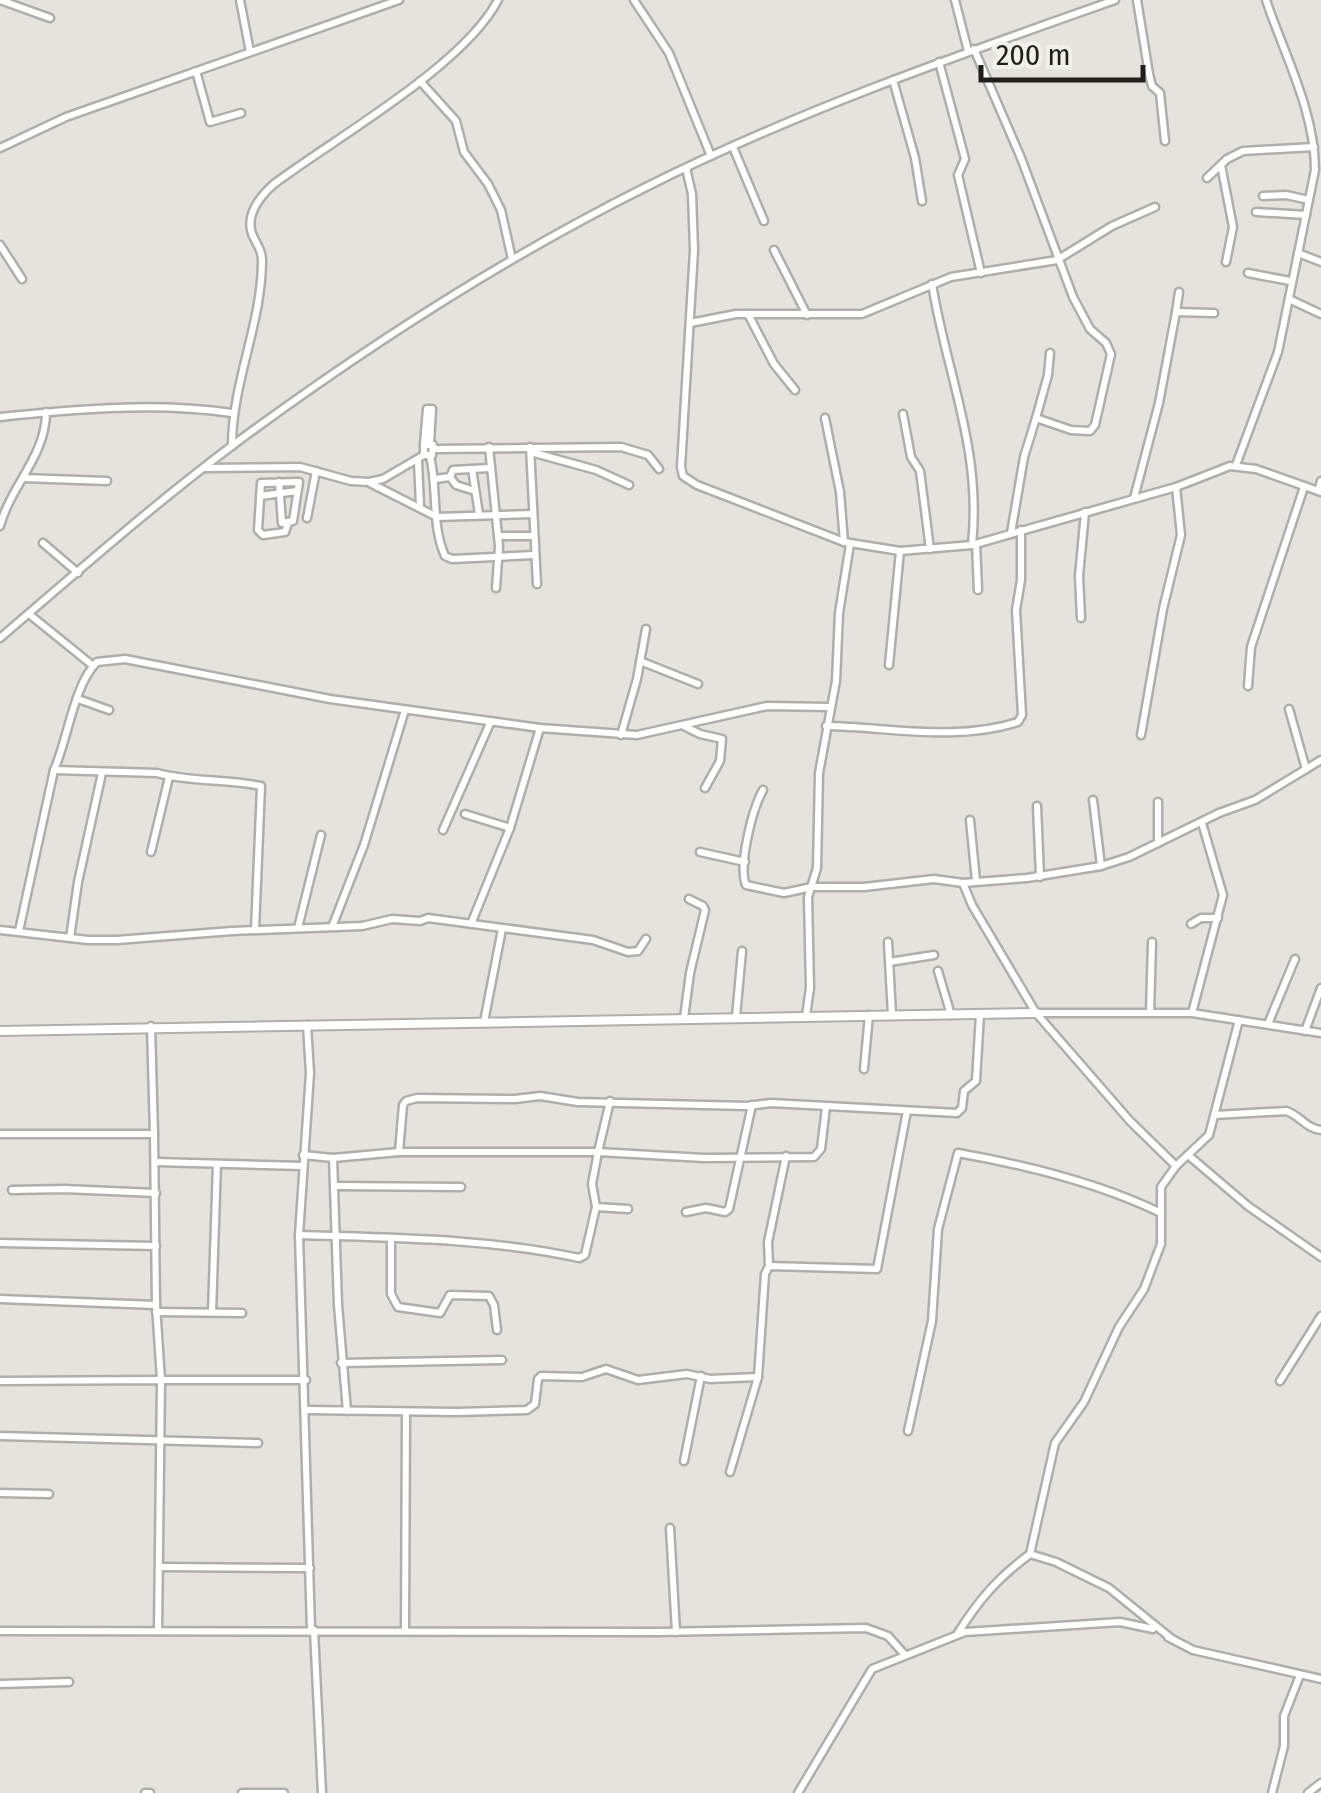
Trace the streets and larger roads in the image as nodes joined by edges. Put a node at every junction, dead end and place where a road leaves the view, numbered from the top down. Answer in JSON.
{"nodes":[{"id":1,"x":0,"y":0,"type":"edge"},
{"id":2,"x":240,"y":0,"type":"edge"},
{"id":3,"x":399,"y":0,"type":"edge"},
{"id":4,"x":498,"y":0,"type":"edge"},
{"id":5,"x":634,"y":0,"type":"edge"},
{"id":6,"x":955,"y":0,"type":"edge"},
{"id":7,"x":1115,"y":0,"type":"edge"},
{"id":8,"x":1137,"y":0,"type":"edge"},
{"id":9,"x":1266,"y":0,"type":"edge"},
{"id":10,"x":50,"y":18,"type":"dead end"},
{"id":11,"x":971,"y":50,"type":"junction"},
{"id":12,"x":250,"y":52,"type":"junction"},
{"id":13,"x":939,"y":62,"type":"junction"},
{"id":14,"x":196,"y":70,"type":"junction"},
{"id":15,"x":893,"y":80,"type":"junction"},
{"id":16,"x":420,"y":81,"type":"junction"},
{"id":17,"x":242,"y":112,"type":"dead end"},
{"id":18,"x":1166,"y":141,"type":"dead end"},
{"id":19,"x":733,"y":147,"type":"junction"},
{"id":20,"x":0,"y":148,"type":"edge"},
{"id":21,"x":1317,"y":151,"type":"edge"},
{"id":22,"x":711,"y":156,"type":"junction"},
{"id":23,"x":1221,"y":165,"type":"junction"},
{"id":24,"x":686,"y":168,"type":"junction"},
{"id":25,"x":1207,"y":178,"type":"dead end"},
{"id":26,"x":1263,"y":196,"type":"dead end"},
{"id":27,"x":1309,"y":200,"type":"junction"},
{"id":28,"x":922,"y":202,"type":"dead end"},
{"id":29,"x":1154,"y":207,"type":"dead end"},
{"id":30,"x":1256,"y":212,"type":"dead end"},
{"id":31,"x":1306,"y":212,"type":"junction"},
{"id":32,"x":1321,"y":212,"type":"edge"},
{"id":33,"x":764,"y":221,"type":"dead end"},
{"id":34,"x":0,"y":245,"type":"edge"},
{"id":35,"x":774,"y":250,"type":"dead end"},
{"id":36,"x":1298,"y":253,"type":"junction"},
{"id":37,"x":512,"y":260,"type":"junction"},
{"id":38,"x":1057,"y":260,"type":"junction"},
{"id":39,"x":1226,"y":262,"type":"dead end"},
{"id":40,"x":1321,"y":262,"type":"edge"},
{"id":41,"x":980,"y":273,"type":"junction"},
{"id":42,"x":1248,"y":273,"type":"dead end"},
{"id":43,"x":22,"y":279,"type":"dead end"},
{"id":44,"x":1290,"y":281,"type":"junction"},
{"id":45,"x":932,"y":284,"type":"junction"},
{"id":46,"x":1179,"y":292,"type":"dead end"},
{"id":47,"x":1289,"y":299,"type":"junction"},
{"id":48,"x":1176,"y":312,"type":"junction"},
{"id":49,"x":690,"y":313,"type":"junction"},
{"id":50,"x":1214,"y":313,"type":"dead end"},
{"id":51,"x":748,"y":314,"type":"junction"},
{"id":52,"x":1321,"y":314,"type":"edge"},
{"id":53,"x":806,"y":315,"type":"junction"},
{"id":54,"x":698,"y":319,"type":"junction"},
{"id":55,"x":689,"y":323,"type":"junction"},
{"id":56,"x":1050,"y":354,"type":"dead end"},
{"id":57,"x":795,"y":390,"type":"dead end"},
{"id":58,"x":430,"y":409,"type":"dead end"},
{"id":59,"x":46,"y":412,"type":"junction"},
{"id":60,"x":232,"y":413,"type":"junction"},
{"id":61,"x":903,"y":414,"type":"dead end"},
{"id":62,"x":0,"y":417,"type":"edge"},
{"id":63,"x":825,"y":418,"type":"dead end"},
{"id":64,"x":1036,"y":418,"type":"junction"},
{"id":65,"x":232,"y":446,"type":"junction"},
{"id":66,"x":489,"y":447,"type":"junction"},
{"id":67,"x":429,"y":449,"type":"junction"},
{"id":68,"x":530,"y":450,"type":"junction"},
{"id":69,"x":418,"y":461,"type":"junction"},
{"id":70,"x":1236,"y":465,"type":"junction"},
{"id":71,"x":206,"y":468,"type":"junction"},
{"id":72,"x":490,"y":468,"type":"junction"},
{"id":73,"x":472,"y":469,"type":"junction"},
{"id":74,"x":659,"y":469,"type":"dead end"},
{"id":75,"x":316,"y":471,"type":"junction"},
{"id":76,"x":450,"y":477,"type":"junction"},
{"id":77,"x":23,"y":478,"type":"junction"},
{"id":78,"x":434,"y":479,"type":"junction"},
{"id":79,"x":1321,"y":480,"type":"edge"},
{"id":80,"x":107,"y":481,"type":"dead end"},
{"id":81,"x":279,"y":482,"type":"junction"},
{"id":82,"x":369,"y":482,"type":"junction"},
{"id":83,"x":629,"y":484,"type":"dead end"},
{"id":84,"x":311,"y":487,"type":"junction"},
{"id":85,"x":1176,"y":487,"type":"junction"},
{"id":86,"x":1304,"y":487,"type":"junction"},
{"id":87,"x":297,"y":489,"type":"junction"},
{"id":88,"x":475,"y":491,"type":"junction"},
{"id":89,"x":1319,"y":492,"type":"edge"},
{"id":90,"x":278,"y":494,"type":"junction"},
{"id":91,"x":260,"y":496,"type":"junction"},
{"id":92,"x":1134,"y":499,"type":"junction"},
{"id":93,"x":420,"y":507,"type":"junction"},
{"id":94,"x":1086,"y":512,"type":"junction"},
{"id":95,"x":479,"y":514,"type":"junction"},
{"id":96,"x":533,"y":514,"type":"junction"},
{"id":97,"x":494,"y":515,"type":"junction"},
{"id":98,"x":1,"y":516,"type":"edge"},
{"id":99,"x":437,"y":516,"type":"junction"},
{"id":100,"x":307,"y":518,"type":"dead end"},
{"id":101,"x":288,"y":523,"type":"junction"},
{"id":102,"x":0,"y":526,"type":"edge"},
{"id":103,"x":1021,"y":530,"type":"junction"},
{"id":104,"x":1011,"y":533,"type":"junction"},
{"id":105,"x":498,"y":536,"type":"junction"},
{"id":106,"x":534,"y":536,"type":"junction"},
{"id":107,"x":43,"y":543,"type":"dead end"},
{"id":108,"x":847,"y":543,"type":"junction"},
{"id":109,"x":974,"y":544,"type":"junction"},
{"id":110,"x":930,"y":549,"type":"junction"},
{"id":111,"x":900,"y":551,"type":"junction"},
{"id":112,"x":499,"y":555,"type":"junction"},
{"id":113,"x":534,"y":555,"type":"junction"},
{"id":114,"x":78,"y":572,"type":"junction"},
{"id":115,"x":537,"y":584,"type":"dead end"},
{"id":116,"x":496,"y":588,"type":"dead end"},
{"id":117,"x":978,"y":590,"type":"dead end"},
{"id":118,"x":29,"y":614,"type":"junction"},
{"id":119,"x":1081,"y":618,"type":"dead end"},
{"id":120,"x":646,"y":629,"type":"dead end"},
{"id":121,"x":0,"y":638,"type":"edge"},
{"id":122,"x":640,"y":661,"type":"junction"},
{"id":123,"x":92,"y":666,"type":"junction"},
{"id":124,"x":889,"y":666,"type":"dead end"},
{"id":125,"x":698,"y":684,"type":"dead end"},
{"id":126,"x":1248,"y":686,"type":"dead end"},
{"id":127,"x":78,"y":699,"type":"junction"},
{"id":128,"x":830,"y":706,"type":"junction"},
{"id":129,"x":1289,"y":709,"type":"dead end"},
{"id":130,"x":109,"y":710,"type":"dead end"},
{"id":131,"x":405,"y":710,"type":"junction"},
{"id":132,"x":491,"y":721,"type":"junction"},
{"id":133,"x":683,"y":725,"type":"junction"},
{"id":134,"x":826,"y":726,"type":"junction"},
{"id":135,"x":540,"y":728,"type":"junction"},
{"id":136,"x":621,"y":735,"type":"junction"},
{"id":137,"x":1140,"y":735,"type":"dead end"},
{"id":138,"x":1321,"y":760,"type":"edge"},
{"id":139,"x":1306,"y":769,"type":"junction"},
{"id":140,"x":54,"y":770,"type":"junction"},
{"id":141,"x":102,"y":772,"type":"junction"},
{"id":142,"x":169,"y":777,"type":"junction"},
{"id":143,"x":706,"y":788,"type":"dead end"},
{"id":144,"x":762,"y":790,"type":"dead end"},
{"id":145,"x":1093,"y":800,"type":"dead end"},
{"id":146,"x":1158,"y":802,"type":"dead end"},
{"id":147,"x":1036,"y":806,"type":"dead end"},
{"id":148,"x":465,"y":814,"type":"dead end"},
{"id":149,"x":970,"y":820,"type":"dead end"},
{"id":150,"x":1202,"y":823,"type":"junction"},
{"id":151,"x":510,"y":828,"type":"junction"},
{"id":152,"x":443,"y":830,"type":"dead end"},
{"id":153,"x":321,"y":835,"type":"dead end"},
{"id":154,"x":1158,"y":843,"type":"junction"},
{"id":155,"x":151,"y":852,"type":"dead end"},
{"id":156,"x":700,"y":852,"type":"dead end"},
{"id":157,"x":745,"y":862,"type":"junction"},
{"id":158,"x":1101,"y":866,"type":"junction"},
{"id":159,"x":1040,"y":877,"type":"junction"},
{"id":160,"x":976,"y":881,"type":"junction"},
{"id":161,"x":963,"y":883,"type":"junction"},
{"id":162,"x":812,"y":888,"type":"junction"},
{"id":163,"x":689,"y":900,"type":"dead end"},
{"id":164,"x":1218,"y":918,"type":"junction"},
{"id":165,"x":471,"y":924,"type":"junction"},
{"id":166,"x":1191,"y":924,"type":"dead end"},
{"id":167,"x":332,"y":926,"type":"junction"},
{"id":168,"x":298,"y":928,"type":"junction"},
{"id":169,"x":502,"y":929,"type":"junction"},
{"id":170,"x":0,"y":930,"type":"edge"},
{"id":171,"x":254,"y":930,"type":"junction"},
{"id":172,"x":19,"y":931,"type":"junction"},
{"id":173,"x":70,"y":938,"type":"junction"},
{"id":174,"x":646,"y":938,"type":"dead end"},
{"id":175,"x":888,"y":942,"type":"dead end"},
{"id":176,"x":1152,"y":942,"type":"dead end"},
{"id":177,"x":742,"y":951,"type":"dead end"},
{"id":178,"x":934,"y":955,"type":"dead end"},
{"id":179,"x":1295,"y":959,"type":"dead end"},
{"id":180,"x":889,"y":962,"type":"junction"},
{"id":181,"x":938,"y":971,"type":"dead end"},
{"id":182,"x":1321,"y":988,"type":"edge"},
{"id":183,"x":1150,"y":1012,"type":"junction"},
{"id":184,"x":1036,"y":1013,"type":"junction"},
{"id":185,"x":1192,"y":1013,"type":"junction"},
{"id":186,"x":980,"y":1014,"type":"junction"},
{"id":187,"x":892,"y":1015,"type":"junction"},
{"id":188,"x":952,"y":1015,"type":"junction"},
{"id":189,"x":806,"y":1016,"type":"junction"},
{"id":190,"x":869,"y":1016,"type":"junction"},
{"id":191,"x":736,"y":1017,"type":"junction"},
{"id":192,"x":684,"y":1018,"type":"junction"},
{"id":193,"x":1239,"y":1020,"type":"junction"},
{"id":194,"x":484,"y":1022,"type":"junction"},
{"id":195,"x":307,"y":1024,"type":"junction"},
{"id":196,"x":1268,"y":1024,"type":"junction"},
{"id":197,"x":151,"y":1026,"type":"junction"},
{"id":198,"x":0,"y":1031,"type":"edge"},
{"id":199,"x":1305,"y":1031,"type":"junction"},
{"id":200,"x":1321,"y":1033,"type":"edge"},
{"id":201,"x":864,"y":1069,"type":"dead end"},
{"id":202,"x":610,"y":1101,"type":"junction"},
{"id":203,"x":752,"y":1106,"type":"junction"},
{"id":204,"x":826,"y":1107,"type":"junction"},
{"id":205,"x":907,"y":1112,"type":"junction"},
{"id":206,"x":1216,"y":1115,"type":"junction"},
{"id":207,"x":1321,"y":1130,"type":"edge"},
{"id":208,"x":0,"y":1134,"type":"edge"},
{"id":209,"x":154,"y":1134,"type":"junction"},
{"id":210,"x":399,"y":1152,"type":"junction"},
{"id":211,"x":598,"y":1152,"type":"junction"},
{"id":212,"x":1188,"y":1154,"type":"junction"},
{"id":213,"x":304,"y":1155,"type":"junction"},
{"id":214,"x":786,"y":1156,"type":"junction"},
{"id":215,"x":742,"y":1157,"type":"junction"},
{"id":216,"x":333,"y":1158,"type":"junction"},
{"id":217,"x":156,"y":1162,"type":"junction"},
{"id":218,"x":217,"y":1164,"type":"junction"},
{"id":219,"x":303,"y":1166,"type":"junction"},
{"id":220,"x":1176,"y":1166,"type":"junction"},
{"id":221,"x":334,"y":1186,"type":"junction"},
{"id":222,"x":461,"y":1188,"type":"dead end"},
{"id":223,"x":12,"y":1190,"type":"dead end"},
{"id":224,"x":156,"y":1193,"type":"junction"},
{"id":225,"x":596,"y":1206,"type":"junction"},
{"id":226,"x":628,"y":1208,"type":"dead end"},
{"id":227,"x":686,"y":1212,"type":"dead end"},
{"id":228,"x":1161,"y":1214,"type":"junction"},
{"id":229,"x":299,"y":1235,"type":"junction"},
{"id":230,"x":336,"y":1236,"type":"junction"},
{"id":231,"x":390,"y":1238,"type":"junction"},
{"id":232,"x":0,"y":1243,"type":"edge"},
{"id":233,"x":156,"y":1246,"type":"junction"},
{"id":234,"x":1321,"y":1258,"type":"edge"},
{"id":235,"x":769,"y":1266,"type":"junction"},
{"id":236,"x":0,"y":1299,"type":"edge"},
{"id":237,"x":156,"y":1309,"type":"junction"},
{"id":238,"x":212,"y":1312,"type":"junction"},
{"id":239,"x":242,"y":1313,"type":"dead end"},
{"id":240,"x":1321,"y":1316,"type":"edge"},
{"id":241,"x":497,"y":1330,"type":"dead end"},
{"id":242,"x":502,"y":1360,"type":"dead end"},
{"id":243,"x":341,"y":1362,"type":"junction"},
{"id":244,"x":702,"y":1376,"type":"junction"},
{"id":245,"x":758,"y":1377,"type":"junction"},
{"id":246,"x":160,"y":1380,"type":"junction"},
{"id":247,"x":306,"y":1380,"type":"junction"},
{"id":248,"x":0,"y":1381,"type":"edge"},
{"id":249,"x":1280,"y":1381,"type":"dead end"},
{"id":250,"x":307,"y":1410,"type":"junction"},
{"id":251,"x":347,"y":1411,"type":"junction"},
{"id":252,"x":406,"y":1412,"type":"junction"},
{"id":253,"x":908,"y":1431,"type":"dead end"},
{"id":254,"x":0,"y":1436,"type":"edge"},
{"id":255,"x":158,"y":1441,"type":"junction"},
{"id":256,"x":258,"y":1442,"type":"dead end"},
{"id":257,"x":684,"y":1461,"type":"dead end"},
{"id":258,"x":730,"y":1472,"type":"dead end"},
{"id":259,"x":0,"y":1493,"type":"edge"},
{"id":260,"x":49,"y":1494,"type":"dead end"},
{"id":261,"x":670,"y":1528,"type":"dead end"},
{"id":262,"x":1030,"y":1554,"type":"junction"},
{"id":263,"x":160,"y":1567,"type":"junction"},
{"id":264,"x":310,"y":1568,"type":"junction"},
{"id":265,"x":313,"y":1630,"type":"junction"},
{"id":266,"x":405,"y":1630,"type":"junction"},
{"id":267,"x":158,"y":1631,"type":"junction"},
{"id":268,"x":0,"y":1632,"type":"edge"},
{"id":269,"x":676,"y":1632,"type":"junction"},
{"id":270,"x":957,"y":1635,"type":"junction"},
{"id":271,"x":1172,"y":1639,"type":"junction"},
{"id":272,"x":905,"y":1655,"type":"junction"},
{"id":273,"x":1300,"y":1675,"type":"junction"},
{"id":274,"x":1321,"y":1679,"type":"edge"},
{"id":275,"x":69,"y":1682,"type":"dead end"},
{"id":276,"x":0,"y":1684,"type":"edge"},
{"id":277,"x":1321,"y":1783,"type":"edge"},
{"id":278,"x":242,"y":1793,"type":"edge"},
{"id":279,"x":284,"y":1793,"type":"edge"},
{"id":280,"x":322,"y":1793,"type":"edge"},
{"id":281,"x":798,"y":1793,"type":"edge"},
{"id":282,"x":1272,"y":1793,"type":"edge"},
{"id":283,"x":1308,"y":1793,"type":"edge"}],
"edges":[{"from":1,"to":10,"type":"street"},
{"from":2,"to":12,"type":"street"},
{"from":3,"to":12,"type":"street"},
{"from":4,"to":16,"type":"street"},
{"from":5,"to":22,"type":"street"},
{"from":6,"to":11,"type":"street"},
{"from":7,"to":11,"type":"street"},
{"from":8,"to":18,"type":"street"},
{"from":9,"to":21,"type":"street"},
{"from":11,"to":13,"type":"street"},
{"from":11,"to":38,"type":"street"},
{"from":12,"to":14,"type":"street"},
{"from":13,"to":15,"type":"street"},
{"from":13,"to":41,"type":"street"},
{"from":14,"to":17,"type":"street"},
{"from":14,"to":20,"type":"street"},
{"from":15,"to":19,"type":"street"},
{"from":15,"to":28,"type":"street"},
{"from":16,"to":37,"type":"street"},
{"from":16,"to":60,"type":"street"},
{"from":19,"to":22,"type":"street"},
{"from":19,"to":33,"type":"street"},
{"from":21,"to":23,"type":"street"},
{"from":21,"to":27,"type":"street"},
{"from":22,"to":24,"type":"street"},
{"from":23,"to":25,"type":"street"},
{"from":23,"to":39,"type":"street"},
{"from":24,"to":37,"type":"street"},
{"from":24,"to":49,"type":"street"},
{"from":26,"to":27,"type":"street"},
{"from":27,"to":31,"type":"street"},
{"from":29,"to":38,"type":"street"},
{"from":30,"to":31,"type":"street"},
{"from":31,"to":32,"type":"street"},
{"from":31,"to":36,"type":"street"},
{"from":34,"to":43,"type":"street"},
{"from":35,"to":53,"type":"street"},
{"from":36,"to":40,"type":"street"},
{"from":36,"to":44,"type":"street"},
{"from":37,"to":65,"type":"street"},
{"from":38,"to":41,"type":"street"},
{"from":38,"to":64,"type":"street"},
{"from":41,"to":45,"type":"street"},
{"from":42,"to":44,"type":"street"},
{"from":44,"to":47,"type":"street"},
{"from":45,"to":53,"type":"street"},
{"from":45,"to":109,"type":"street"},
{"from":46,"to":48,"type":"street"},
{"from":47,"to":52,"type":"street"},
{"from":47,"to":70,"type":"street"},
{"from":48,"to":50,"type":"street"},
{"from":48,"to":92,"type":"street"},
{"from":49,"to":54,"type":"street"},
{"from":49,"to":55,"type":"street"},
{"from":51,"to":53,"type":"street"},
{"from":51,"to":54,"type":"street"},
{"from":51,"to":57,"type":"street"},
{"from":54,"to":55,"type":"street"},
{"from":55,"to":108,"type":"street"},
{"from":56,"to":64,"type":"street"},
{"from":58,"to":67,"type":"street"},
{"from":59,"to":60,"type":"street"},
{"from":59,"to":62,"type":"street"},
{"from":59,"to":77,"type":"street"},
{"from":60,"to":65,"type":"street"},
{"from":61,"to":110,"type":"street"},
{"from":63,"to":108,"type":"street"},
{"from":64,"to":104,"type":"street"},
{"from":65,"to":71,"type":"street"},
{"from":66,"to":67,"type":"street"},
{"from":66,"to":68,"type":"street"},
{"from":66,"to":72,"type":"street"},
{"from":67,"to":69,"type":"street"},
{"from":67,"to":78,"type":"street"},
{"from":68,"to":74,"type":"street"},
{"from":68,"to":83,"type":"street"},
{"from":68,"to":96,"type":"street"},
{"from":69,"to":82,"type":"street"},
{"from":69,"to":93,"type":"street"},
{"from":70,"to":85,"type":"street"},
{"from":70,"to":86,"type":"street"},
{"from":71,"to":75,"type":"street"},
{"from":71,"to":114,"type":"street"},
{"from":72,"to":73,"type":"street"},
{"from":72,"to":97,"type":"street"},
{"from":73,"to":76,"type":"street"},
{"from":73,"to":88,"type":"street"},
{"from":75,"to":82,"type":"street"},
{"from":75,"to":84,"type":"street"},
{"from":76,"to":78,"type":"street"},
{"from":76,"to":88,"type":"street"},
{"from":77,"to":80,"type":"street"},
{"from":77,"to":98,"type":"street"},
{"from":78,"to":99,"type":"street"},
{"from":79,"to":89,"type":"street"},
{"from":81,"to":87,"type":"street"},
{"from":81,"to":90,"type":"street"},
{"from":81,"to":91,"type":"street"},
{"from":82,"to":93,"type":"street"},
{"from":84,"to":87,"type":"street"},
{"from":84,"to":100,"type":"street"},
{"from":85,"to":92,"type":"street"},
{"from":85,"to":137,"type":"street"},
{"from":86,"to":89,"type":"street"},
{"from":86,"to":126,"type":"street"},
{"from":87,"to":90,"type":"street"},
{"from":87,"to":101,"type":"street"},
{"from":88,"to":95,"type":"street"},
{"from":90,"to":91,"type":"street"},
{"from":90,"to":101,"type":"street"},
{"from":91,"to":101,"type":"street"},
{"from":92,"to":94,"type":"street"},
{"from":93,"to":99,"type":"street"},
{"from":94,"to":103,"type":"street"},
{"from":94,"to":119,"type":"street"},
{"from":95,"to":97,"type":"street"},
{"from":95,"to":99,"type":"street"},
{"from":96,"to":97,"type":"street"},
{"from":96,"to":106,"type":"street"},
{"from":97,"to":105,"type":"street"},
{"from":98,"to":102,"type":"street"},
{"from":99,"to":112,"type":"street"},
{"from":103,"to":104,"type":"street"},
{"from":103,"to":134,"type":"street"},
{"from":104,"to":109,"type":"street"},
{"from":105,"to":106,"type":"street"},
{"from":105,"to":112,"type":"street"},
{"from":106,"to":113,"type":"street"},
{"from":107,"to":114,"type":"street"},
{"from":108,"to":111,"type":"street"},
{"from":108,"to":128,"type":"street"},
{"from":109,"to":110,"type":"street"},
{"from":109,"to":117,"type":"street"},
{"from":110,"to":111,"type":"street"},
{"from":111,"to":124,"type":"street"},
{"from":112,"to":113,"type":"street"},
{"from":112,"to":116,"type":"street"},
{"from":113,"to":115,"type":"street"},
{"from":114,"to":118,"type":"street"},
{"from":118,"to":121,"type":"street"},
{"from":118,"to":123,"type":"street"},
{"from":120,"to":122,"type":"street"},
{"from":122,"to":125,"type":"street"},
{"from":122,"to":136,"type":"street"},
{"from":123,"to":127,"type":"street"},
{"from":123,"to":131,"type":"street"},
{"from":127,"to":130,"type":"street"},
{"from":127,"to":140,"type":"street"},
{"from":128,"to":133,"type":"street"},
{"from":128,"to":134,"type":"street"},
{"from":129,"to":139,"type":"street"},
{"from":131,"to":132,"type":"street"},
{"from":131,"to":167,"type":"street"},
{"from":132,"to":135,"type":"street"},
{"from":132,"to":152,"type":"street"},
{"from":133,"to":136,"type":"street"},
{"from":133,"to":143,"type":"street"},
{"from":134,"to":162,"type":"street"},
{"from":135,"to":136,"type":"street"},
{"from":135,"to":151,"type":"street"},
{"from":138,"to":139,"type":"street"},
{"from":139,"to":150,"type":"street"},
{"from":140,"to":141,"type":"street"},
{"from":140,"to":172,"type":"street"},
{"from":141,"to":142,"type":"street"},
{"from":141,"to":173,"type":"street"},
{"from":142,"to":155,"type":"street"},
{"from":142,"to":171,"type":"street"},
{"from":144,"to":157,"type":"street"},
{"from":145,"to":158,"type":"street"},
{"from":146,"to":154,"type":"street"},
{"from":147,"to":159,"type":"street"},
{"from":148,"to":151,"type":"street"},
{"from":149,"to":160,"type":"street"},
{"from":150,"to":154,"type":"street"},
{"from":150,"to":164,"type":"street"},
{"from":151,"to":165,"type":"street"},
{"from":153,"to":168,"type":"street"},
{"from":154,"to":158,"type":"street"},
{"from":156,"to":157,"type":"street"},
{"from":157,"to":162,"type":"street"},
{"from":158,"to":159,"type":"street"},
{"from":159,"to":160,"type":"street"},
{"from":160,"to":161,"type":"street"},
{"from":161,"to":162,"type":"street"},
{"from":161,"to":184,"type":"street"},
{"from":162,"to":189,"type":"street"},
{"from":163,"to":192,"type":"street"},
{"from":164,"to":166,"type":"street"},
{"from":164,"to":185,"type":"street"},
{"from":165,"to":167,"type":"street"},
{"from":165,"to":169,"type":"street"},
{"from":167,"to":168,"type":"street"},
{"from":168,"to":171,"type":"street"},
{"from":169,"to":174,"type":"street"},
{"from":169,"to":194,"type":"street"},
{"from":170,"to":172,"type":"street"},
{"from":171,"to":173,"type":"street"},
{"from":172,"to":173,"type":"street"},
{"from":175,"to":180,"type":"street"},
{"from":176,"to":183,"type":"street"},
{"from":177,"to":191,"type":"street"},
{"from":178,"to":180,"type":"street"},
{"from":179,"to":196,"type":"street"},
{"from":180,"to":187,"type":"street"},
{"from":181,"to":188,"type":"street"},
{"from":182,"to":199,"type":"street"},
{"from":183,"to":184,"type":"street"},
{"from":183,"to":185,"type":"street"},
{"from":184,"to":186,"type":"street"},
{"from":184,"to":220,"type":"street"},
{"from":185,"to":193,"type":"street"},
{"from":186,"to":188,"type":"street"},
{"from":186,"to":205,"type":"street"},
{"from":187,"to":188,"type":"street"},
{"from":187,"to":190,"type":"street"},
{"from":189,"to":190,"type":"street"},
{"from":189,"to":191,"type":"street"},
{"from":190,"to":201,"type":"street"},
{"from":191,"to":192,"type":"street"},
{"from":192,"to":194,"type":"street"},
{"from":193,"to":196,"type":"street"},
{"from":193,"to":206,"type":"street"},
{"from":194,"to":195,"type":"street"},
{"from":195,"to":197,"type":"street"},
{"from":195,"to":213,"type":"street"},
{"from":196,"to":199,"type":"street"},
{"from":197,"to":198,"type":"street"},
{"from":197,"to":209,"type":"street"},
{"from":199,"to":200,"type":"street"},
{"from":202,"to":203,"type":"street"},
{"from":202,"to":210,"type":"street"},
{"from":202,"to":211,"type":"street"},
{"from":203,"to":204,"type":"street"},
{"from":203,"to":215,"type":"street"},
{"from":204,"to":205,"type":"street"},
{"from":204,"to":214,"type":"street"},
{"from":205,"to":235,"type":"street"},
{"from":206,"to":207,"type":"street"},
{"from":206,"to":212,"type":"street"},
{"from":208,"to":209,"type":"street"},
{"from":209,"to":217,"type":"street"},
{"from":210,"to":211,"type":"street"},
{"from":210,"to":216,"type":"street"},
{"from":211,"to":215,"type":"street"},
{"from":211,"to":225,"type":"street"},
{"from":212,"to":220,"type":"street"},
{"from":212,"to":234,"type":"street"},
{"from":213,"to":216,"type":"street"},
{"from":213,"to":219,"type":"street"},
{"from":214,"to":215,"type":"street"},
{"from":214,"to":235,"type":"street"},
{"from":215,"to":227,"type":"street"},
{"from":216,"to":221,"type":"street"},
{"from":217,"to":218,"type":"street"},
{"from":217,"to":224,"type":"street"},
{"from":218,"to":219,"type":"street"},
{"from":218,"to":238,"type":"street"},
{"from":219,"to":229,"type":"street"},
{"from":220,"to":228,"type":"street"},
{"from":221,"to":222,"type":"street"},
{"from":221,"to":230,"type":"street"},
{"from":223,"to":224,"type":"street"},
{"from":224,"to":233,"type":"street"},
{"from":225,"to":226,"type":"street"},
{"from":225,"to":231,"type":"street"},
{"from":228,"to":253,"type":"street"},
{"from":228,"to":262,"type":"street"},
{"from":229,"to":230,"type":"street"},
{"from":229,"to":247,"type":"street"},
{"from":230,"to":231,"type":"street"},
{"from":230,"to":243,"type":"street"},
{"from":231,"to":241,"type":"street"},
{"from":232,"to":233,"type":"street"},
{"from":233,"to":237,"type":"street"},
{"from":235,"to":245,"type":"street"},
{"from":236,"to":237,"type":"street"},
{"from":237,"to":238,"type":"street"},
{"from":237,"to":246,"type":"street"},
{"from":238,"to":239,"type":"street"},
{"from":240,"to":249,"type":"street"},
{"from":242,"to":243,"type":"street"},
{"from":243,"to":251,"type":"street"},
{"from":244,"to":245,"type":"street"},
{"from":244,"to":252,"type":"street"},
{"from":244,"to":257,"type":"street"},
{"from":245,"to":258,"type":"street"},
{"from":246,"to":247,"type":"street"},
{"from":246,"to":248,"type":"street"},
{"from":246,"to":255,"type":"street"},
{"from":247,"to":250,"type":"street"},
{"from":250,"to":251,"type":"street"},
{"from":250,"to":264,"type":"street"},
{"from":251,"to":252,"type":"street"},
{"from":252,"to":266,"type":"street"},
{"from":254,"to":255,"type":"street"},
{"from":255,"to":256,"type":"street"},
{"from":255,"to":263,"type":"street"},
{"from":259,"to":260,"type":"street"},
{"from":261,"to":269,"type":"street"},
{"from":262,"to":270,"type":"street"},
{"from":262,"to":271,"type":"street"},
{"from":263,"to":264,"type":"street"},
{"from":263,"to":267,"type":"street"},
{"from":264,"to":265,"type":"street"},
{"from":265,"to":266,"type":"street"},
{"from":265,"to":267,"type":"street"},
{"from":265,"to":280,"type":"street"},
{"from":266,"to":269,"type":"street"},
{"from":267,"to":268,"type":"street"},
{"from":269,"to":272,"type":"street"},
{"from":270,"to":271,"type":"street"},
{"from":270,"to":272,"type":"street"},
{"from":271,"to":273,"type":"street"},
{"from":272,"to":281,"type":"street"},
{"from":273,"to":274,"type":"street"},
{"from":273,"to":282,"type":"street"},
{"from":275,"to":276,"type":"street"},
{"from":277,"to":283,"type":"street"},
{"from":278,"to":279,"type":"street"}]}
